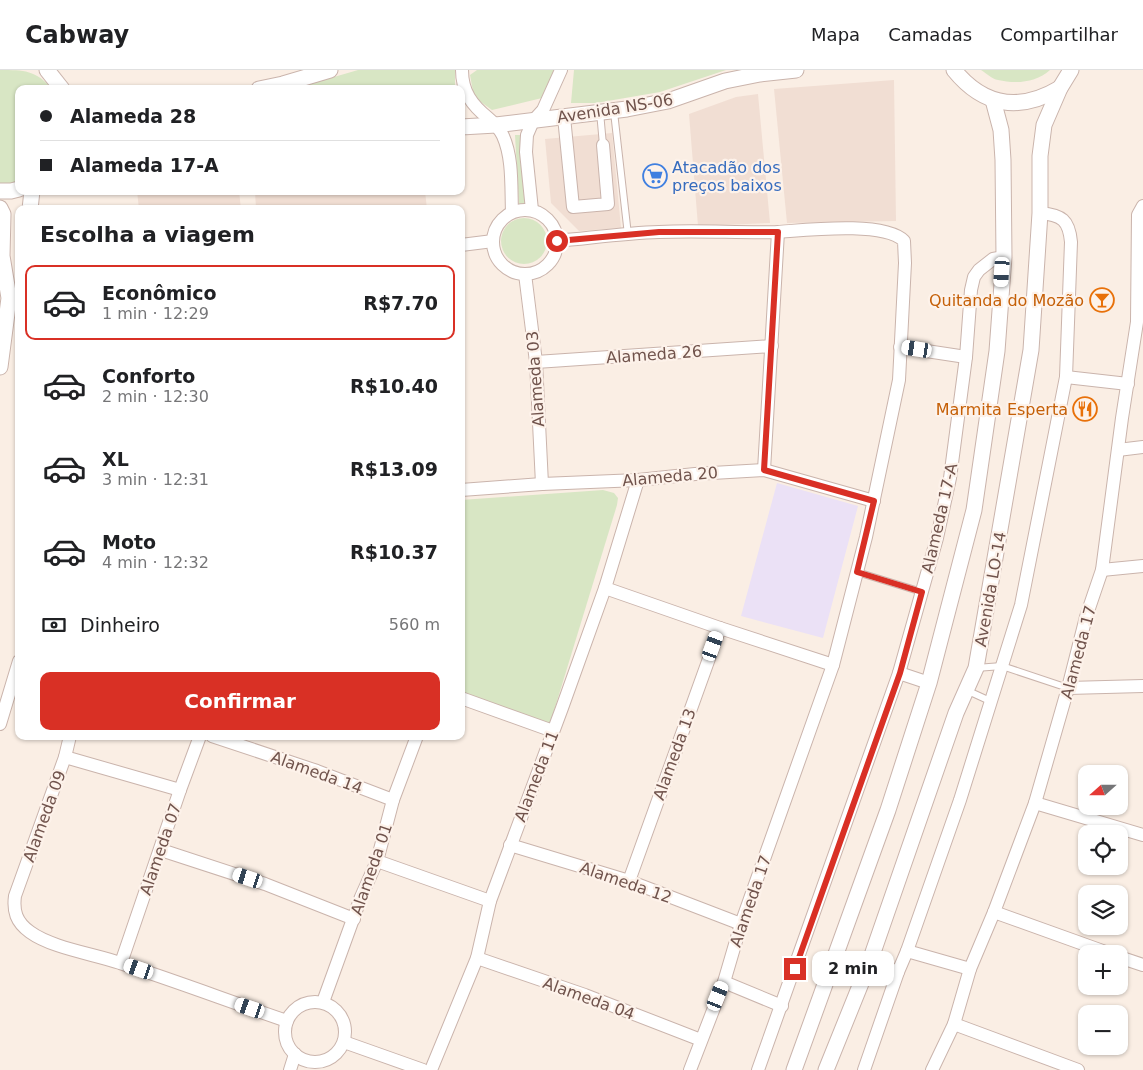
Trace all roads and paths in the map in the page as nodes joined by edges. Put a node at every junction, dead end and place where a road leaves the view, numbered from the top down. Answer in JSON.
{"nodes":[{"id":1,"x":48,"y":70,"type":"edge"},
{"id":2,"x":330,"y":70,"type":"edge"},
{"id":3,"x":462,"y":70,"type":"edge"},
{"id":4,"x":561,"y":70,"type":"edge"},
{"id":5,"x":796,"y":70,"type":"edge"},
{"id":6,"x":954,"y":70,"type":"edge"},
{"id":7,"x":1071,"y":70,"type":"edge"},
{"id":8,"x":292,"y":75,"type":"edge"},
{"id":9,"x":62,"y":85,"type":"edge"},
{"id":10,"x":268,"y":85,"type":"edge"},
{"id":11,"x":463,"y":85,"type":"edge"},
{"id":12,"x":1060,"y":88,"type":"junction"},
{"id":13,"x":465,"y":89,"type":"edge"},
{"id":14,"x":993,"y":100,"type":"junction"},
{"id":15,"x":607,"y":111,"type":"junction"},
{"id":16,"x":564,"y":117,"type":"junction"},
{"id":17,"x":533,"y":120,"type":"junction"},
{"id":18,"x":496,"y":125,"type":"junction"},
{"id":19,"x":465,"y":127,"type":"edge"},
{"id":20,"x":603,"y":145,"type":"joint"},
{"id":21,"x":15,"y":190,"type":"edge"},
{"id":22,"x":0,"y":191,"type":"edge"},
{"id":23,"x":0,"y":208,"type":"edge"},
{"id":24,"x":532,"y":210,"type":"junction"},
{"id":25,"x":1140,"y":210,"type":"edge"},
{"id":26,"x":512,"y":212,"type":"junction"},
{"id":27,"x":1040,"y":213,"type":"junction"},
{"id":28,"x":778,"y":232,"type":"junction"},
{"id":29,"x":628,"y":235,"type":"junction"},
{"id":30,"x":492,"y":241,"type":"junction"},
{"id":31,"x":557,"y":241,"type":"junction"},
{"id":32,"x":465,"y":244,"type":"edge"},
{"id":33,"x":1004,"y":257,"type":"junction"},
{"id":34,"x":525,"y":274,"type":"junction"},
{"id":35,"x":15,"y":287,"type":"edge"},
{"id":36,"x":9,"y":298,"type":"junction"},
{"id":37,"x":1140,"y":322,"type":"edge"},
{"id":38,"x":772,"y":346,"type":"junction"},
{"id":39,"x":900,"y":347,"type":"junction"},
{"id":40,"x":966,"y":357,"type":"junction"},
{"id":41,"x":536,"y":362,"type":"junction"},
{"id":42,"x":0,"y":367,"type":"edge"},
{"id":43,"x":1066,"y":377,"type":"junction"},
{"id":44,"x":1128,"y":384,"type":"junction"},
{"id":45,"x":1143,"y":447,"type":"edge"},
{"id":46,"x":1118,"y":450,"type":"junction"},
{"id":47,"x":764,"y":470,"type":"junction"},
{"id":48,"x":638,"y":480,"type":"junction"},
{"id":49,"x":542,"y":484,"type":"junction"},
{"id":50,"x":465,"y":490,"type":"edge"},
{"id":51,"x":874,"y":501,"type":"junction"},
{"id":52,"x":1143,"y":566,"type":"edge"},
{"id":53,"x":1102,"y":570,"type":"junction"},
{"id":54,"x":857,"y":572,"type":"junction"},
{"id":55,"x":605,"y":588,"type":"junction"},
{"id":56,"x":922,"y":592,"type":"junction"},
{"id":57,"x":720,"y":628,"type":"junction"},
{"id":58,"x":833,"y":665,"type":"junction"},
{"id":59,"x":1002,"y":666,"type":"junction"},
{"id":60,"x":976,"y":668,"type":"junction"},
{"id":61,"x":900,"y":673,"type":"junction"},
{"id":62,"x":929,"y":683,"type":"junction"},
{"id":63,"x":1143,"y":686,"type":"edge"},
{"id":64,"x":1068,"y":688,"type":"junction"},
{"id":65,"x":966,"y":690,"type":"junction"},
{"id":66,"x":14,"y":694,"type":"edge"},
{"id":67,"x":465,"y":699,"type":"edge"},
{"id":68,"x":990,"y":701,"type":"junction"},
{"id":69,"x":0,"y":724,"type":"edge"},
{"id":70,"x":553,"y":731,"type":"junction"},
{"id":71,"x":69,"y":740,"type":"edge"},
{"id":72,"x":199,"y":740,"type":"edge"},
{"id":73,"x":224,"y":740,"type":"edge"},
{"id":74,"x":416,"y":740,"type":"edge"},
{"id":75,"x":65,"y":757,"type":"junction"},
{"id":76,"x":180,"y":790,"type":"junction"},
{"id":77,"x":393,"y":800,"type":"junction"},
{"id":78,"x":1035,"y":803,"type":"junction"},
{"id":79,"x":1143,"y":835,"type":"edge"},
{"id":80,"x":510,"y":846,"type":"junction"},
{"id":81,"x":161,"y":850,"type":"junction"},
{"id":82,"x":377,"y":861,"type":"junction"},
{"id":83,"x":629,"y":881,"type":"junction"},
{"id":84,"x":490,"y":901,"type":"junction"},
{"id":85,"x":994,"y":912,"type":"junction"},
{"id":86,"x":354,"y":919,"type":"junction"},
{"id":87,"x":741,"y":924,"type":"junction"},
{"id":88,"x":1086,"y":945,"type":"edge"},
{"id":89,"x":907,"y":952,"type":"junction"},
{"id":90,"x":477,"y":958,"type":"junction"},
{"id":91,"x":1128,"y":960,"type":"edge"},
{"id":92,"x":870,"y":961,"type":"junction"},
{"id":93,"x":121,"y":963,"type":"junction"},
{"id":94,"x":1143,"y":965,"type":"edge"},
{"id":95,"x":970,"y":969,"type":"junction"},
{"id":96,"x":898,"y":972,"type":"junction"},
{"id":97,"x":724,"y":982,"type":"junction"},
{"id":98,"x":323,"y":1002,"type":"junction"},
{"id":99,"x":782,"y":1006,"type":"junction"},
{"id":100,"x":287,"y":1021,"type":"junction"},
{"id":101,"x":954,"y":1024,"type":"junction"},
{"id":102,"x":701,"y":1040,"type":"junction"},
{"id":103,"x":344,"y":1042,"type":"junction"},
{"id":104,"x":295,"y":1054,"type":"junction"},
{"id":105,"x":311,"y":1066,"type":"edge"},
{"id":106,"x":290,"y":1070,"type":"edge"},
{"id":107,"x":423,"y":1070,"type":"edge"},
{"id":108,"x":431,"y":1070,"type":"edge"},
{"id":109,"x":690,"y":1070,"type":"edge"},
{"id":110,"x":758,"y":1070,"type":"edge"},
{"id":111,"x":794,"y":1070,"type":"edge"},
{"id":112,"x":826,"y":1070,"type":"edge"},
{"id":113,"x":864,"y":1070,"type":"edge"},
{"id":114,"x":932,"y":1070,"type":"edge"},
{"id":115,"x":1078,"y":1070,"type":"edge"}],
"edges":[{"from":1,"to":9,"type":"street"},
{"from":2,"to":8,"type":"street"},
{"from":3,"to":11,"type":"street"},
{"from":4,"to":17,"type":"street"},
{"from":5,"to":15,"type":"street","name":"Avenida NS-06"},
{"from":6,"to":14,"type":"street"},
{"from":7,"to":12,"type":"street","name":"Avenida LO-14"},
{"from":8,"to":10,"type":"street"},
{"from":12,"to":14,"type":"street"},
{"from":12,"to":27,"type":"street","name":"Avenida LO-14"},
{"from":13,"to":18,"type":"street"},
{"from":14,"to":33,"type":"street","name":"Avenida LO-14"},
{"from":15,"to":16,"type":"street","name":"Avenida NS-06"},
{"from":15,"to":20,"type":"lane"},
{"from":15,"to":29,"type":"lane"},
{"from":16,"to":17,"type":"street","name":"Avenida NS-06"},
{"from":16,"to":20,"type":"street"},
{"from":17,"to":18,"type":"street","name":"Avenida NS-06"},
{"from":17,"to":24,"type":"street"},
{"from":18,"to":19,"type":"street","name":"Avenida NS-06"},
{"from":18,"to":26,"type":"street"},
{"from":21,"to":22,"type":"street"},
{"from":23,"to":36,"type":"street"},
{"from":24,"to":26,"type":"street"},
{"from":24,"to":31,"type":"street"},
{"from":25,"to":37,"type":"street","name":"Alameda 17"},
{"from":26,"to":30,"type":"street"},
{"from":27,"to":43,"type":"street"},
{"from":27,"to":60,"type":"street","name":"Avenida LO-14"},
{"from":28,"to":29,"type":"street"},
{"from":28,"to":38,"type":"street"},
{"from":28,"to":39,"type":"street","name":"Alameda 17"},
{"from":29,"to":31,"type":"street"},
{"from":30,"to":32,"type":"street"},
{"from":30,"to":34,"type":"street"},
{"from":31,"to":34,"type":"street"},
{"from":33,"to":40,"type":"street","name":"Alameda 17-A"},
{"from":33,"to":62,"type":"street","name":"Avenida LO-14"},
{"from":34,"to":41,"type":"street","name":"Alameda 03"},
{"from":35,"to":36,"type":"street"},
{"from":36,"to":42,"type":"street"},
{"from":37,"to":44,"type":"street","name":"Alameda 17"},
{"from":38,"to":41,"type":"street","name":"Alameda 26"},
{"from":38,"to":47,"type":"street"},
{"from":39,"to":40,"type":"street"},
{"from":39,"to":51,"type":"street","name":"Alameda 17"},
{"from":40,"to":56,"type":"street","name":"Alameda 17-A"},
{"from":41,"to":49,"type":"street","name":"Alameda 03"},
{"from":43,"to":44,"type":"street"},
{"from":43,"to":59,"type":"street"},
{"from":44,"to":46,"type":"street","name":"Alameda 17"},
{"from":45,"to":46,"type":"street"},
{"from":46,"to":53,"type":"street","name":"Alameda 17"},
{"from":47,"to":48,"type":"street","name":"Alameda 20"},
{"from":47,"to":51,"type":"street","name":"Alameda 20"},
{"from":48,"to":49,"type":"street","name":"Alameda 20"},
{"from":48,"to":55,"type":"street","name":"Alameda 11"},
{"from":49,"to":50,"type":"street","name":"Alameda 20"},
{"from":51,"to":54,"type":"street","name":"Alameda 17"},
{"from":52,"to":53,"type":"street"},
{"from":53,"to":64,"type":"street","name":"Alameda 17"},
{"from":54,"to":56,"type":"lane"},
{"from":54,"to":58,"type":"street","name":"Alameda 17"},
{"from":55,"to":57,"type":"street"},
{"from":55,"to":70,"type":"street","name":"Alameda 11"},
{"from":56,"to":61,"type":"street","name":"Alameda 17-A"},
{"from":57,"to":58,"type":"street"},
{"from":57,"to":83,"type":"street","name":"Alameda 13"},
{"from":58,"to":87,"type":"street","name":"Alameda 17"},
{"from":59,"to":60,"type":"lane"},
{"from":59,"to":64,"type":"lane"},
{"from":59,"to":68,"type":"street"},
{"from":60,"to":65,"type":"street","name":"Avenida LO-14"},
{"from":61,"to":62,"type":"street"},
{"from":61,"to":99,"type":"street","name":"Alameda 17-A"},
{"from":62,"to":111,"type":"street","name":"Avenida LO-14"},
{"from":63,"to":64,"type":"street"},
{"from":64,"to":78,"type":"street","name":"Alameda 17"},
{"from":65,"to":68,"type":"lane"},
{"from":65,"to":92,"type":"street","name":"Avenida LO-14"},
{"from":66,"to":69,"type":"street"},
{"from":67,"to":70,"type":"street"},
{"from":68,"to":89,"type":"street"},
{"from":70,"to":80,"type":"street","name":"Alameda 11"},
{"from":71,"to":75,"type":"street","name":"Alameda 09"},
{"from":72,"to":76,"type":"street","name":"Alameda 07"},
{"from":73,"to":77,"type":"street","name":"Alameda 14"},
{"from":74,"to":77,"type":"street","name":"Alameda 01"},
{"from":75,"to":76,"type":"street"},
{"from":75,"to":93,"type":"street","name":"Alameda 09"},
{"from":76,"to":81,"type":"street","name":"Alameda 07"},
{"from":77,"to":82,"type":"street","name":"Alameda 01"},
{"from":78,"to":79,"type":"street"},
{"from":78,"to":85,"type":"street","name":"Alameda 17"},
{"from":80,"to":83,"type":"street","name":"Alameda 12"},
{"from":80,"to":84,"type":"street","name":"Alameda 11"},
{"from":81,"to":86,"type":"street"},
{"from":81,"to":93,"type":"street","name":"Alameda 07"},
{"from":82,"to":84,"type":"street"},
{"from":82,"to":86,"type":"street","name":"Alameda 01"},
{"from":83,"to":87,"type":"street","name":"Alameda 12"},
{"from":84,"to":90,"type":"street","name":"Alameda 11"},
{"from":85,"to":88,"type":"street"},
{"from":85,"to":95,"type":"street","name":"Alameda 17"},
{"from":86,"to":98,"type":"street","name":"Alameda 01"},
{"from":87,"to":97,"type":"street","name":"Alameda 17"},
{"from":89,"to":95,"type":"street"},
{"from":89,"to":96,"type":"street"},
{"from":90,"to":102,"type":"street","name":"Alameda 04"},
{"from":90,"to":108,"type":"street","name":"Alameda 11"},
{"from":91,"to":94,"type":"street"},
{"from":92,"to":96,"type":"street"},
{"from":92,"to":112,"type":"street","name":"Avenida LO-14"},
{"from":93,"to":100,"type":"street"},
{"from":95,"to":101,"type":"street","name":"Alameda 17"},
{"from":96,"to":113,"type":"street"},
{"from":97,"to":99,"type":"street"},
{"from":97,"to":102,"type":"street","name":"Alameda 17"},
{"from":98,"to":100,"type":"street"},
{"from":98,"to":103,"type":"street"},
{"from":99,"to":110,"type":"street","name":"Alameda 17-A"},
{"from":100,"to":104,"type":"street"},
{"from":101,"to":114,"type":"street","name":"Alameda 17"},
{"from":101,"to":115,"type":"street"},
{"from":102,"to":109,"type":"street","name":"Alameda 17"},
{"from":103,"to":105,"type":"street"},
{"from":103,"to":107,"type":"street"},
{"from":104,"to":105,"type":"street"},
{"from":104,"to":106,"type":"street"}]}
